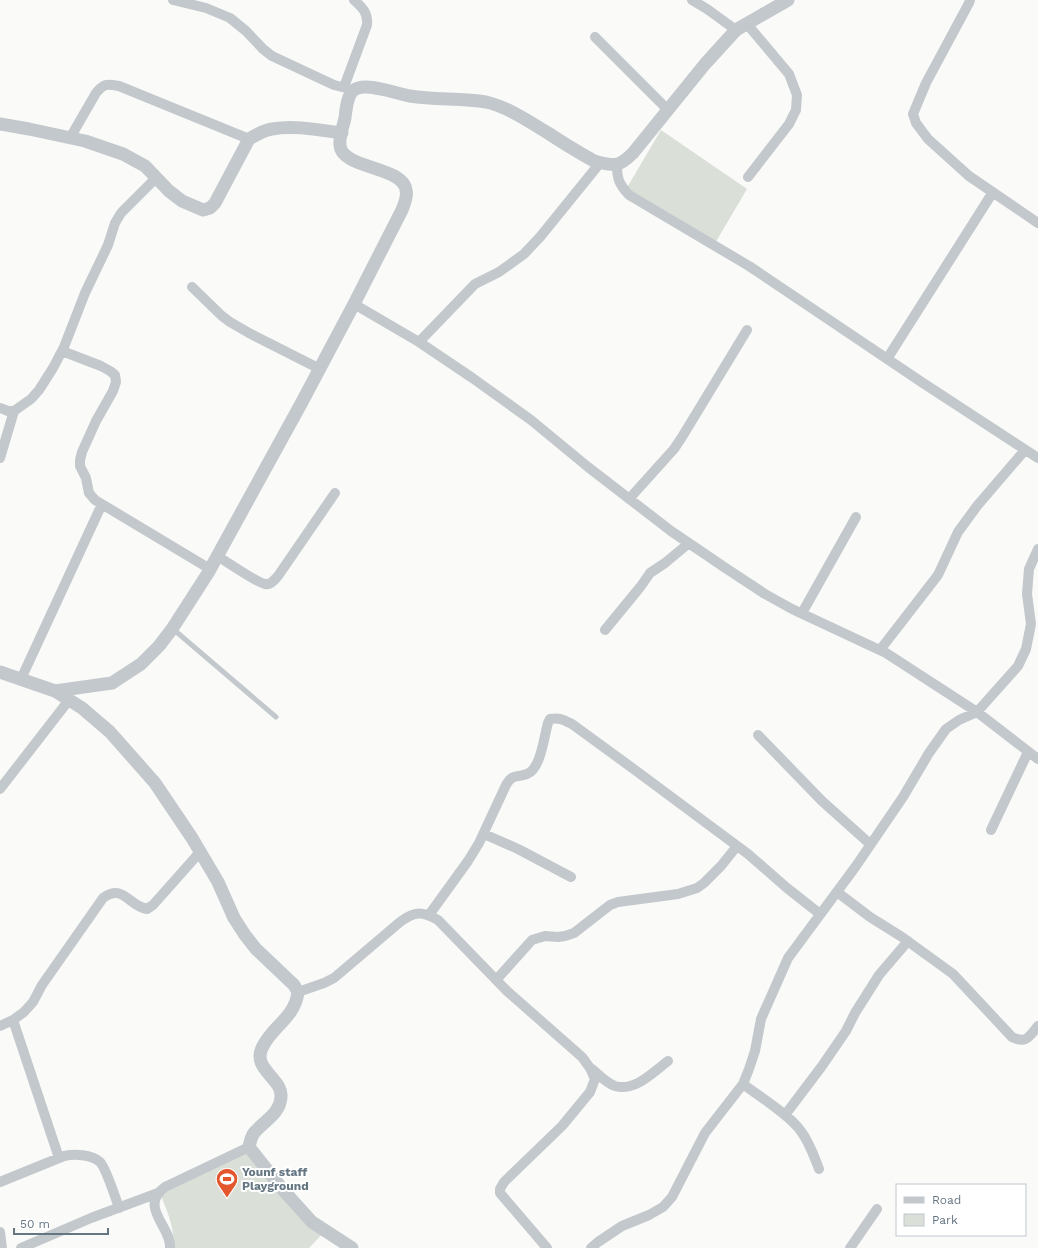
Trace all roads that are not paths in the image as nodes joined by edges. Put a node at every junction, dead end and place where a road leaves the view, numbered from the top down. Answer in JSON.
{"nodes":[{"id":1,"x":173,"y":0,"type":"edge"},
{"id":2,"x":354,"y":0,"type":"edge"},
{"id":3,"x":692,"y":0,"type":"edge"},
{"id":4,"x":788,"y":0,"type":"edge"},
{"id":5,"x":970,"y":0,"type":"edge"},
{"id":6,"x":742,"y":27,"type":"junction"},
{"id":7,"x":595,"y":37,"type":"dead end"},
{"id":8,"x":349,"y":89,"type":"junction"},
{"id":9,"x":668,"y":110,"type":"junction"},
{"id":10,"x":0,"y":124,"type":"edge"},
{"id":11,"x":342,"y":132,"type":"junction"},
{"id":12,"x":70,"y":138,"type":"junction"},
{"id":13,"x":249,"y":139,"type":"junction"},
{"id":14,"x":600,"y":163,"type":"junction"},
{"id":15,"x":617,"y":165,"type":"junction"},
{"id":16,"x":748,"y":177,"type":"dead end"},
{"id":17,"x":156,"y":178,"type":"junction"},
{"id":18,"x":993,"y":192,"type":"junction"},
{"id":19,"x":1038,"y":222,"type":"edge"},
{"id":20,"x":192,"y":287,"type":"dead end"},
{"id":21,"x":354,"y":304,"type":"junction"},
{"id":22,"x":747,"y":330,"type":"dead end"},
{"id":23,"x":419,"y":342,"type":"junction"},
{"id":24,"x":62,"y":351,"type":"junction"},
{"id":25,"x":887,"y":359,"type":"junction"},
{"id":26,"x":320,"y":369,"type":"junction"},
{"id":27,"x":0,"y":408,"type":"edge"},
{"id":28,"x":14,"y":412,"type":"junction"},
{"id":29,"x":1024,"y":450,"type":"junction"},
{"id":30,"x":0,"y":458,"type":"edge"},
{"id":31,"x":1038,"y":458,"type":"edge"},
{"id":32,"x":335,"y":493,"type":"dead end"},
{"id":33,"x":629,"y":499,"type":"junction"},
{"id":34,"x":102,"y":504,"type":"junction"},
{"id":35,"x":856,"y":517,"type":"dead end"},
{"id":36,"x":689,"y":543,"type":"junction"},
{"id":37,"x":1038,"y":549,"type":"edge"},
{"id":38,"x":217,"y":556,"type":"junction"},
{"id":39,"x":210,"y":569,"type":"junction"},
{"id":40,"x":802,"y":614,"type":"junction"},
{"id":41,"x":172,"y":628,"type":"junction"},
{"id":42,"x":605,"y":630,"type":"dead end"},
{"id":43,"x":880,"y":650,"type":"junction"},
{"id":44,"x":0,"y":672,"type":"edge"},
{"id":45,"x":22,"y":679,"type":"junction"},
{"id":46,"x":55,"y":691,"type":"junction"},
{"id":47,"x":70,"y":700,"type":"junction"},
{"id":48,"x":977,"y":712,"type":"junction"},
{"id":49,"x":276,"y":717,"type":"dead end"},
{"id":50,"x":758,"y":735,"type":"dead end"},
{"id":51,"x":1028,"y":752,"type":"junction"},
{"id":52,"x":1038,"y":759,"type":"edge"},
{"id":53,"x":0,"y":789,"type":"edge"},
{"id":54,"x":991,"y":830,"type":"dead end"},
{"id":55,"x":484,"y":834,"type":"junction"},
{"id":56,"x":870,"y":844,"type":"junction"},
{"id":57,"x":737,"y":846,"type":"junction"},
{"id":58,"x":200,"y":852,"type":"junction"},
{"id":59,"x":571,"y":877,"type":"dead end"},
{"id":60,"x":836,"y":892,"type":"junction"},
{"id":61,"x":820,"y":914,"type":"junction"},
{"id":62,"x":428,"y":915,"type":"junction"},
{"id":63,"x":908,"y":941,"type":"junction"},
{"id":64,"x":496,"y":980,"type":"junction"},
{"id":65,"x":298,"y":992,"type":"junction"},
{"id":66,"x":13,"y":1020,"type":"junction"},
{"id":67,"x":0,"y":1026,"type":"edge"},
{"id":68,"x":1038,"y":1026,"type":"edge"},
{"id":69,"x":668,"y":1061,"type":"dead end"},
{"id":70,"x":590,"y":1068,"type":"junction"},
{"id":71,"x":743,"y":1084,"type":"junction"},
{"id":72,"x":785,"y":1115,"type":"junction"},
{"id":73,"x":249,"y":1147,"type":"junction"},
{"id":74,"x":59,"y":1158,"type":"junction"},
{"id":75,"x":819,"y":1169,"type":"dead end"},
{"id":76,"x":0,"y":1182,"type":"edge"},
{"id":77,"x":158,"y":1192,"type":"junction"},
{"id":78,"x":119,"y":1208,"type":"junction"},
{"id":79,"x":877,"y":1209,"type":"dead end"},
{"id":80,"x":0,"y":1232,"type":"edge"},
{"id":81,"x":2,"y":1248,"type":"edge"},
{"id":82,"x":21,"y":1248,"type":"edge"},
{"id":83,"x":170,"y":1248,"type":"edge"},
{"id":84,"x":352,"y":1248,"type":"edge"},
{"id":85,"x":547,"y":1248,"type":"edge"},
{"id":86,"x":591,"y":1248,"type":"edge"},
{"id":87,"x":850,"y":1248,"type":"edge"}],
"edges":[{"from":1,"to":8,"type":"street"},
{"from":2,"to":8,"type":"street"},
{"from":3,"to":6,"type":"street"},
{"from":4,"to":6,"type":"street"},
{"from":5,"to":18,"type":"street"},
{"from":6,"to":9,"type":"street"},
{"from":6,"to":16,"type":"street"},
{"from":7,"to":9,"type":"street"},
{"from":8,"to":11,"type":"street"},
{"from":8,"to":14,"type":"street"},
{"from":9,"to":15,"type":"street"},
{"from":10,"to":12,"type":"street"},
{"from":11,"to":13,"type":"street"},
{"from":11,"to":21,"type":"street"},
{"from":12,"to":13,"type":"street"},
{"from":12,"to":17,"type":"street"},
{"from":13,"to":17,"type":"street"},
{"from":14,"to":15,"type":"street"},
{"from":14,"to":23,"type":"street"},
{"from":15,"to":25,"type":"street"},
{"from":17,"to":24,"type":"street"},
{"from":18,"to":19,"type":"street"},
{"from":18,"to":25,"type":"street"},
{"from":20,"to":26,"type":"street"},
{"from":21,"to":23,"type":"street"},
{"from":21,"to":26,"type":"street"},
{"from":22,"to":33,"type":"street"},
{"from":23,"to":33,"type":"street"},
{"from":24,"to":28,"type":"street"},
{"from":24,"to":34,"type":"street"},
{"from":25,"to":29,"type":"street"},
{"from":26,"to":38,"type":"street"},
{"from":27,"to":28,"type":"street"},
{"from":28,"to":30,"type":"street"},
{"from":29,"to":31,"type":"street"},
{"from":29,"to":43,"type":"street"},
{"from":32,"to":38,"type":"street"},
{"from":33,"to":36,"type":"street"},
{"from":34,"to":39,"type":"street"},
{"from":34,"to":45,"type":"street"},
{"from":35,"to":40,"type":"street"},
{"from":36,"to":40,"type":"street"},
{"from":36,"to":42,"type":"street"},
{"from":37,"to":48,"type":"street"},
{"from":38,"to":39,"type":"street"},
{"from":39,"to":41,"type":"street"},
{"from":40,"to":43,"type":"street"},
{"from":41,"to":46,"type":"street"},
{"from":41,"to":49,"type":"lane"},
{"from":43,"to":48,"type":"street"},
{"from":44,"to":45,"type":"street"},
{"from":45,"to":46,"type":"street"},
{"from":46,"to":47,"type":"street"},
{"from":47,"to":53,"type":"street"},
{"from":47,"to":58,"type":"street"},
{"from":48,"to":51,"type":"street"},
{"from":48,"to":56,"type":"street"},
{"from":50,"to":56,"type":"street"},
{"from":51,"to":52,"type":"street"},
{"from":51,"to":54,"type":"street"},
{"from":55,"to":57,"type":"street"},
{"from":55,"to":59,"type":"street"},
{"from":55,"to":62,"type":"street"},
{"from":56,"to":60,"type":"street"},
{"from":57,"to":61,"type":"street"},
{"from":57,"to":64,"type":"street"},
{"from":58,"to":65,"type":"street"},
{"from":58,"to":66,"type":"street"},
{"from":60,"to":61,"type":"street"},
{"from":60,"to":63,"type":"street"},
{"from":61,"to":71,"type":"street"},
{"from":62,"to":64,"type":"street"},
{"from":62,"to":65,"type":"street"},
{"from":63,"to":68,"type":"street"},
{"from":63,"to":72,"type":"street"},
{"from":64,"to":70,"type":"street"},
{"from":65,"to":73,"type":"street"},
{"from":66,"to":67,"type":"street"},
{"from":66,"to":74,"type":"street"},
{"from":69,"to":70,"type":"street"},
{"from":70,"to":85,"type":"street"},
{"from":71,"to":72,"type":"street"},
{"from":71,"to":86,"type":"street"},
{"from":72,"to":75,"type":"street"},
{"from":73,"to":77,"type":"street"},
{"from":73,"to":84,"type":"street"},
{"from":74,"to":76,"type":"street"},
{"from":74,"to":78,"type":"street"},
{"from":77,"to":78,"type":"street"},
{"from":77,"to":83,"type":"street"},
{"from":78,"to":82,"type":"street"},
{"from":79,"to":87,"type":"street"},
{"from":80,"to":81,"type":"street"}]}
